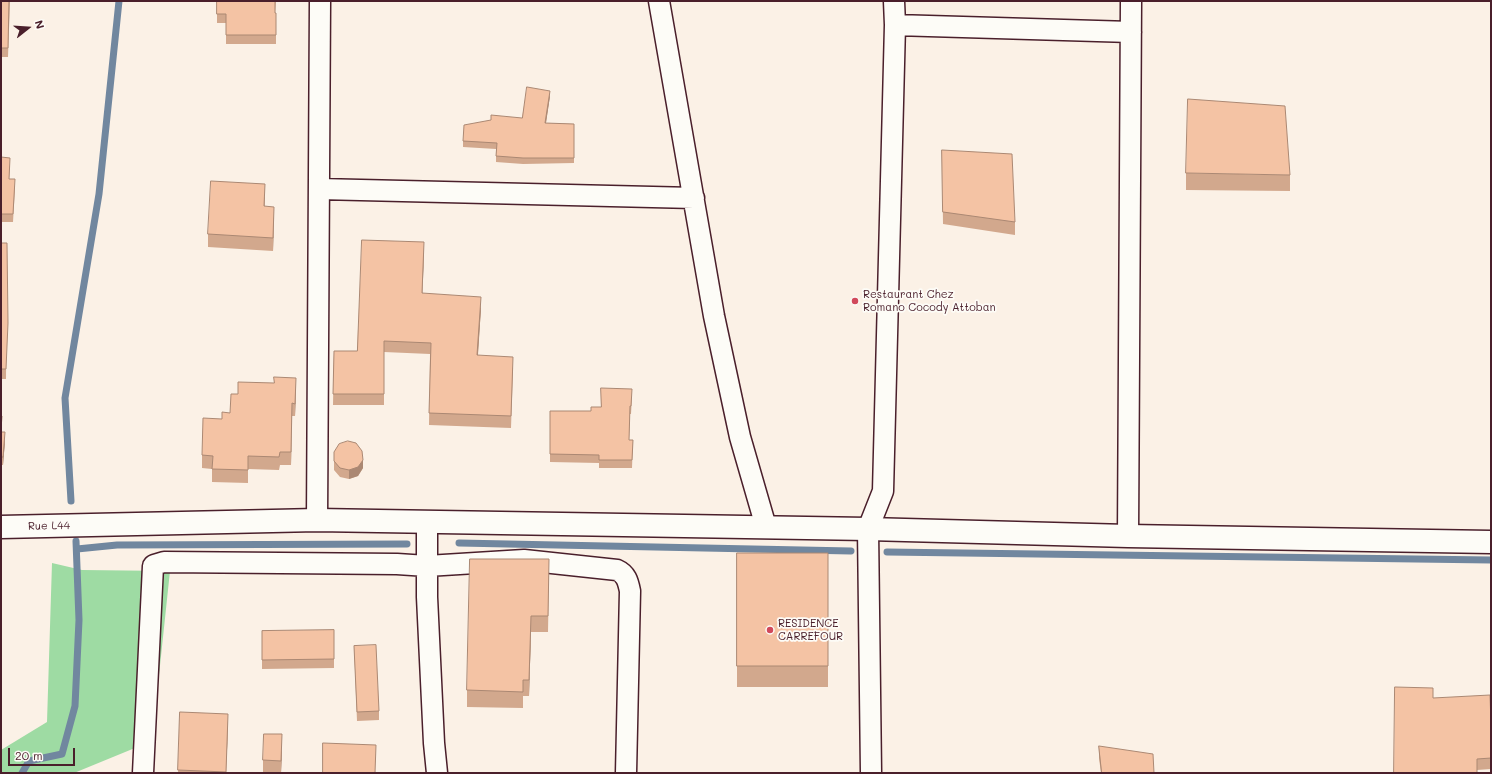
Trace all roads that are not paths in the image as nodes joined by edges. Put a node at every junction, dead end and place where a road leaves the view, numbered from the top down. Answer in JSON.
{"nodes":[{"id":1,"x":320,"y":1,"type":"edge"},
{"id":2,"x":659,"y":1,"type":"edge"},
{"id":3,"x":894,"y":1,"type":"edge"},
{"id":4,"x":1131,"y":1,"type":"edge"},
{"id":5,"x":894,"y":25,"type":"junction"},
{"id":6,"x":1131,"y":32,"type":"junction"},
{"id":7,"x":319,"y":189,"type":"junction"},
{"id":8,"x":694,"y":198,"type":"junction"},
{"id":9,"x":317,"y":520,"type":"junction"},
{"id":10,"x":426,"y":522,"type":"junction"},
{"id":11,"x":1,"y":527,"type":"edge"},
{"id":12,"x":766,"y":527,"type":"junction"},
{"id":13,"x":868,"y":528,"type":"junction"},
{"id":14,"x":1128,"y":536,"type":"junction"},
{"id":15,"x":1491,"y":542,"type":"edge"},
{"id":16,"x":427,"y":566,"type":"junction"},
{"id":17,"x":143,"y":773,"type":"edge"},
{"id":18,"x":436,"y":773,"type":"edge"},
{"id":19,"x":626,"y":773,"type":"edge"},
{"id":20,"x":871,"y":773,"type":"edge"}],
"edges":[{"from":1,"to":7,"type":"street"},
{"from":2,"to":8,"type":"street"},
{"from":3,"to":5,"type":"street"},
{"from":4,"to":6,"type":"street"},
{"from":5,"to":6,"type":"street"},
{"from":5,"to":13,"type":"street"},
{"from":6,"to":14,"type":"street"},
{"from":7,"to":8,"type":"street"},
{"from":7,"to":9,"type":"street"},
{"from":8,"to":12,"type":"street"},
{"from":9,"to":10,"type":"street","name":"Rue L44"},
{"from":9,"to":11,"type":"street","name":"Rue L44"},
{"from":10,"to":12,"type":"street","name":"Rue L44"},
{"from":10,"to":16,"type":"street"},
{"from":12,"to":13,"type":"street","name":"Rue L44"},
{"from":13,"to":14,"type":"street","name":"Rue L44"},
{"from":13,"to":20,"type":"street"},
{"from":14,"to":15,"type":"street","name":"Rue L44"},
{"from":16,"to":17,"type":"street"},
{"from":16,"to":18,"type":"street"},
{"from":16,"to":19,"type":"street"}]}
